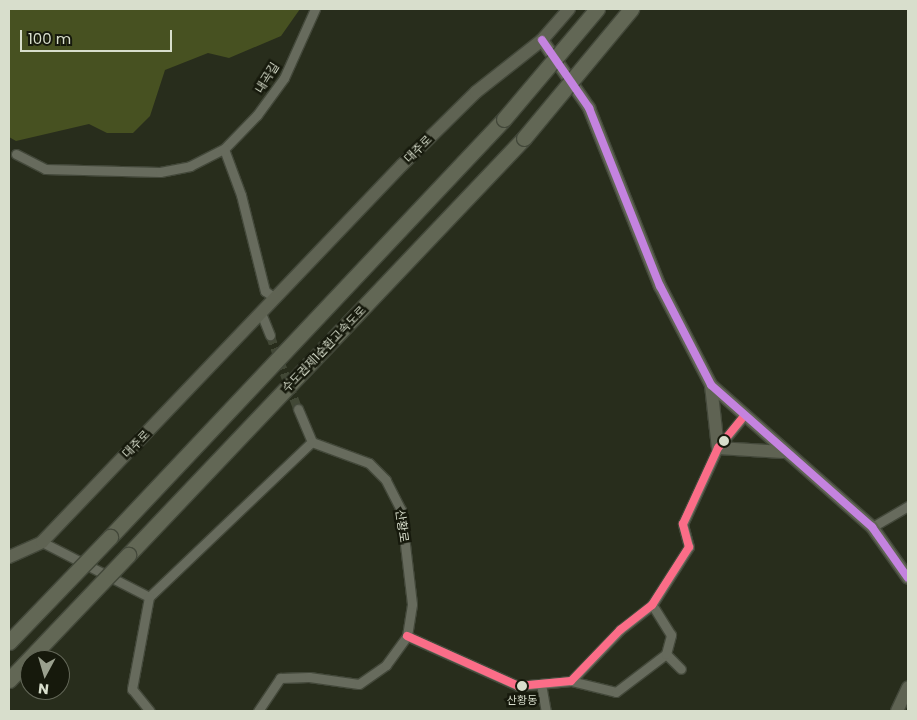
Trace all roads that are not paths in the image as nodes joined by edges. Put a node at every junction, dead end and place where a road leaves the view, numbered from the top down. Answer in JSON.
{"nodes":[{"id":1,"x":315,"y":9,"type":"edge"},
{"id":2,"x":570,"y":9,"type":"edge"},
{"id":3,"x":597,"y":9,"type":"edge"},
{"id":4,"x":631,"y":9,"type":"edge"},
{"id":5,"x":542,"y":40,"type":"junction"},
{"id":6,"x":224,"y":149,"type":"junction"},
{"id":7,"x":16,"y":154,"type":"dead end"},
{"id":8,"x":276,"y":298,"type":"junction"},
{"id":9,"x":261,"y":313,"type":"junction"},
{"id":10,"x":270,"y":335,"type":"tunnel mouth"},
{"id":11,"x":711,"y":385,"type":"junction"},
{"id":12,"x":298,"y":409,"type":"tunnel mouth"},
{"id":13,"x":744,"y":416,"type":"junction"},
{"id":14,"x":312,"y":442,"type":"junction"},
{"id":15,"x":718,"y":448,"type":"junction"},
{"id":16,"x":783,"y":452,"type":"junction"},
{"id":17,"x":908,"y":506,"type":"edge"},
{"id":18,"x":872,"y":527,"type":"junction"},
{"id":19,"x":42,"y":542,"type":"junction"},
{"id":20,"x":9,"y":557,"type":"edge"},
{"id":21,"x":908,"y":578,"type":"edge"},
{"id":22,"x":149,"y":597,"type":"junction"},
{"id":23,"x":652,"y":605,"type":"junction"},
{"id":24,"x":407,"y":636,"type":"junction"},
{"id":25,"x":9,"y":642,"type":"edge"},
{"id":26,"x":666,"y":654,"type":"junction"},
{"id":27,"x":681,"y":669,"type":"dead end"},
{"id":28,"x":9,"y":680,"type":"edge"},
{"id":29,"x":571,"y":681,"type":"junction"},
{"id":30,"x":541,"y":684,"type":"junction"},
{"id":31,"x":908,"y":687,"type":"edge"},
{"id":32,"x":150,"y":711,"type":"edge"},
{"id":33,"x":258,"y":711,"type":"edge"},
{"id":34,"x":546,"y":711,"type":"edge"},
{"id":35,"x":897,"y":711,"type":"edge"}],
"edges":[{"from":1,"to":6,"type":"street","name":"내곡길"},
{"from":2,"to":5,"type":"street","name":"대주로"},
{"from":3,"to":25,"type":"highway","name":"수도권제1순환고속도로","bridge":true},
{"from":4,"to":28,"type":"highway","name":"수도권제1순환고속도로","bridge":true},
{"from":5,"to":8,"type":"street","name":"대주로"},
{"from":5,"to":11,"type":"street"},
{"from":6,"to":7,"type":"street"},
{"from":6,"to":8,"type":"street"},
{"from":8,"to":9,"type":"street","name":"대주로"},
{"from":9,"to":10,"type":"street"},
{"from":9,"to":19,"type":"street","name":"대주로"},
{"from":11,"to":13,"type":"street"},
{"from":11,"to":15,"type":"street"},
{"from":12,"to":14,"type":"street"},
{"from":13,"to":15,"type":"street"},
{"from":13,"to":16,"type":"street"},
{"from":14,"to":22,"type":"street"},
{"from":14,"to":24,"type":"street","name":"산황로"},
{"from":15,"to":16,"type":"street"},
{"from":15,"to":23,"type":"street"},
{"from":16,"to":18,"type":"street"},
{"from":17,"to":18,"type":"street"},
{"from":18,"to":21,"type":"street"},
{"from":19,"to":20,"type":"street","name":"대주로"},
{"from":19,"to":22,"type":"street"},
{"from":22,"to":32,"type":"street"},
{"from":23,"to":26,"type":"street"},
{"from":23,"to":29,"type":"street"},
{"from":24,"to":30,"type":"street"},
{"from":24,"to":33,"type":"street","name":"산황로"},
{"from":26,"to":27,"type":"street"},
{"from":26,"to":29,"type":"street"},
{"from":29,"to":30,"type":"street"},
{"from":30,"to":34,"type":"street"},
{"from":31,"to":35,"type":"street"}]}
